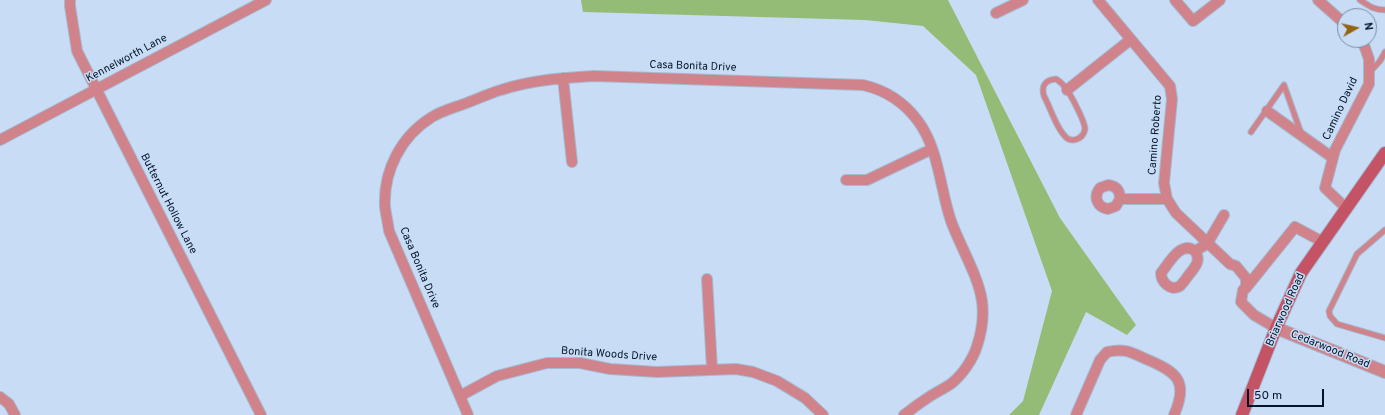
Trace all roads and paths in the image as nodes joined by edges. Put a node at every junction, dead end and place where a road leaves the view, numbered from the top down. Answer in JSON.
{"nodes":[{"id":1,"x":70,"y":0,"type":"edge"},
{"id":2,"x":266,"y":0,"type":"edge"},
{"id":3,"x":1023,"y":0,"type":"edge"},
{"id":4,"x":1098,"y":0,"type":"edge"},
{"id":5,"x":1175,"y":0,"type":"edge"},
{"id":6,"x":1220,"y":0,"type":"edge"},
{"id":7,"x":1318,"y":0,"type":"edge"},
{"id":8,"x":1360,"y":0,"type":"edge"},
{"id":9,"x":1385,"y":10,"type":"edge"},
{"id":10,"x":996,"y":13,"type":"dead end"},
{"id":11,"x":1337,"y":17,"type":"edge"},
{"id":12,"x":1130,"y":40,"type":"junction"},
{"id":13,"x":1365,"y":48,"type":"edge"},
{"id":14,"x":1385,"y":52,"type":"edge"},
{"id":15,"x":1369,"y":74,"type":"junction"},
{"id":16,"x":563,"y":78,"type":"junction"},
{"id":17,"x":96,"y":90,"type":"junction"},
{"id":18,"x":1068,"y":90,"type":"junction"},
{"id":19,"x":1267,"y":111,"type":"junction"},
{"id":20,"x":1251,"y":132,"type":"dead end"},
{"id":21,"x":1303,"y":137,"type":"junction"},
{"id":22,"x":0,"y":140,"type":"edge"},
{"id":23,"x":932,"y":150,"type":"junction"},
{"id":24,"x":1385,"y":153,"type":"edge"},
{"id":25,"x":1333,"y":158,"type":"junction"},
{"id":26,"x":572,"y":162,"type":"dead end"},
{"id":27,"x":846,"y":180,"type":"dead end"},
{"id":28,"x":1120,"y":198,"type":"dead end"},
{"id":29,"x":1167,"y":199,"type":"junction"},
{"id":30,"x":1346,"y":208,"type":"junction"},
{"id":31,"x":1224,"y":215,"type":"dead end"},
{"id":32,"x":1385,"y":230,"type":"edge"},
{"id":33,"x":1323,"y":242,"type":"junction"},
{"id":34,"x":1207,"y":244,"type":"junction"},
{"id":35,"x":1195,"y":251,"type":"dead end"},
{"id":36,"x":707,"y":279,"type":"dead end"},
{"id":37,"x":1246,"y":288,"type":"junction"},
{"id":38,"x":1276,"y":328,"type":"junction"},
{"id":39,"x":1385,"y":338,"type":"edge"},
{"id":40,"x":712,"y":370,"type":"junction"},
{"id":41,"x":1385,"y":372,"type":"edge"},
{"id":42,"x":460,"y":396,"type":"junction"},
{"id":43,"x":0,"y":397,"type":"edge"},
{"id":44,"x":15,"y":415,"type":"edge"},
{"id":45,"x":261,"y":415,"type":"edge"},
{"id":46,"x":468,"y":415,"type":"edge"},
{"id":47,"x":822,"y":415,"type":"edge"},
{"id":48,"x":904,"y":415,"type":"edge"},
{"id":49,"x":1076,"y":415,"type":"edge"},
{"id":50,"x":1174,"y":415,"type":"edge"},
{"id":51,"x":1242,"y":415,"type":"edge"}],
"edges":[{"from":1,"to":17,"type":"street","name":"Butternut Hollow Lane"},
{"from":2,"to":17,"type":"street","name":"Kennelworth Lane"},
{"from":3,"to":10,"type":"street"},
{"from":4,"to":12,"type":"street","name":"Camino Roberto"},
{"from":5,"to":6,"type":"street"},
{"from":7,"to":11,"type":"street"},
{"from":8,"to":9,"type":"lane"},
{"from":12,"to":18,"type":"street"},
{"from":12,"to":29,"type":"street","name":"Camino Roberto"},
{"from":13,"to":15,"type":"street","name":"Camino David"},
{"from":14,"to":15,"type":"lane"},
{"from":15,"to":25,"type":"street","name":"Camino David"},
{"from":16,"to":23,"type":"street","name":"Casa Bonita Drive"},
{"from":16,"to":26,"type":"street"},
{"from":16,"to":42,"type":"street","name":"Casa Bonita Drive"},
{"from":17,"to":22,"type":"street","name":"Kennelworth Lane"},
{"from":17,"to":45,"type":"street","name":"Butternut Hollow Lane"},
{"from":18,"to":18,"type":"lane"},
{"from":19,"to":20,"type":"lane"},
{"from":19,"to":21,"type":"street"},
{"from":19,"to":21,"type":"lane"},
{"from":21,"to":25,"type":"street"},
{"from":23,"to":27,"type":"street"},
{"from":23,"to":48,"type":"street","name":"Casa Bonita Drive"},
{"from":24,"to":30,"type":"main road","name":"Briarwood Road"},
{"from":25,"to":30,"type":"street","name":"Camino David"},
{"from":28,"to":29,"type":"street"},
{"from":29,"to":34,"type":"street","name":"Camino Roberto"},
{"from":30,"to":33,"type":"main road","name":"Briarwood Road"},
{"from":31,"to":34,"type":"street"},
{"from":32,"to":39,"type":"lane"},
{"from":33,"to":37,"type":"street"},
{"from":33,"to":38,"type":"main road","name":"Briarwood Road"},
{"from":34,"to":35,"type":"street"},
{"from":34,"to":37,"type":"street","name":"Camino Roberto"},
{"from":36,"to":40,"type":"street"},
{"from":37,"to":38,"type":"street","name":"Camino Roberto"},
{"from":38,"to":41,"type":"street","name":"Cedarwood Road"},
{"from":38,"to":51,"type":"main road","name":"Briarwood Road"},
{"from":40,"to":42,"type":"street","name":"Bonita Woods Drive"},
{"from":40,"to":47,"type":"street","name":"Bonita Woods Drive"},
{"from":42,"to":46,"type":"street","name":"Casa Bonita Drive"},
{"from":43,"to":44,"type":"street"},
{"from":49,"to":50,"type":"street"}]}
